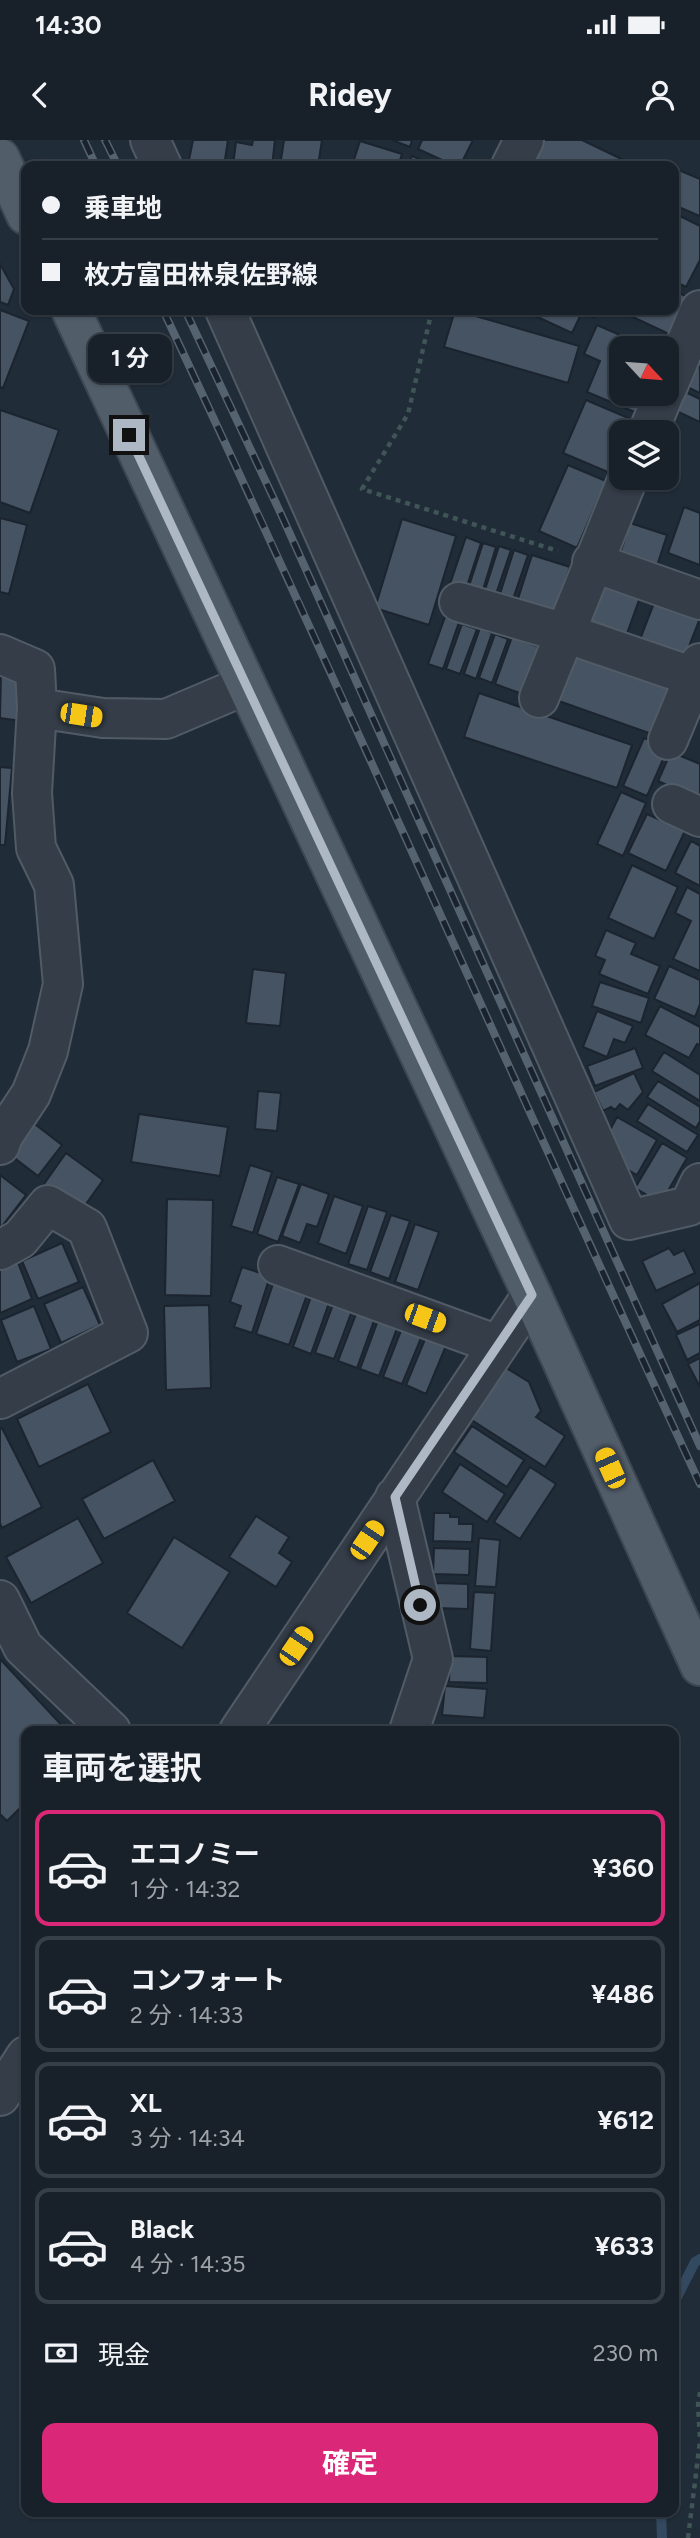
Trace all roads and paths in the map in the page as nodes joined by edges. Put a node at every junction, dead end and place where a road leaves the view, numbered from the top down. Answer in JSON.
{"nodes":[{"id":1,"x":150,"y":140,"type":"edge"},
{"id":2,"x":524,"y":140,"type":"edge"},
{"id":3,"x":0,"y":158,"type":"edge"},
{"id":4,"x":160,"y":161,"type":"edge"},
{"id":5,"x":514,"y":161,"type":"edge"},
{"id":6,"x":21,"y":204,"type":"edge"},
{"id":7,"x":700,"y":310,"type":"edge"},
{"id":8,"x":73,"y":315,"type":"edge"},
{"id":9,"x":227,"y":315,"type":"edge"},
{"id":10,"x":431,"y":315,"type":"edge"},
{"id":11,"x":679,"y":360,"type":"edge"},
{"id":12,"x":623,"y":490,"type":"edge"},
{"id":13,"x":592,"y":562,"type":"junction"},
{"id":14,"x":700,"y":600,"type":"edge"},
{"id":15,"x":459,"y":602,"type":"dead end"},
{"id":16,"x":565,"y":633,"type":"junction"},
{"id":17,"x":0,"y":654,"type":"edge"},
{"id":18,"x":697,"y":670,"type":"edge"},
{"id":19,"x":246,"y":685,"type":"junction"},
{"id":20,"x":539,"y":698,"type":"dead end"},
{"id":21,"x":37,"y":708,"type":"junction"},
{"id":22,"x":668,"y":740,"type":"dead end"},
{"id":23,"x":0,"y":1145,"type":"edge"},
{"id":24,"x":696,"y":1206,"type":"edge"},
{"id":25,"x":0,"y":1250,"type":"edge"},
{"id":26,"x":278,"y":1265,"type":"dead end"},
{"id":27,"x":532,"y":1295,"type":"junction"},
{"id":28,"x":498,"y":1345,"type":"junction"},
{"id":29,"x":3,"y":1388,"type":"edge"},
{"id":30,"x":395,"y":1497,"type":"junction"},
{"id":31,"x":0,"y":1600,"type":"edge"},
{"id":32,"x":700,"y":1666,"type":"edge"},
{"id":33,"x":106,"y":1726,"type":"edge"},
{"id":34,"x":242,"y":1726,"type":"edge"},
{"id":35,"x":411,"y":1726,"type":"edge"},
{"id":36,"x":21,"y":2064,"type":"edge"},
{"id":37,"x":0,"y":2096,"type":"edge"},
{"id":38,"x":700,"y":2392,"type":"edge"},
{"id":39,"x":699,"y":2422,"type":"edge"},
{"id":40,"x":700,"y":2440,"type":"edge"},
{"id":41,"x":688,"y":2538,"type":"edge"}],
"edges":[{"from":1,"to":4,"type":"street"},
{"from":2,"to":5,"type":"street"},
{"from":3,"to":6,"type":"main road"},
{"from":7,"to":11,"type":"street"},
{"from":8,"to":19,"type":"main road"},
{"from":9,"to":24,"type":"street"},
{"from":10,"to":13,"type":"path"},
{"from":12,"to":13,"type":"street"},
{"from":13,"to":14,"type":"street"},
{"from":13,"to":16,"type":"street"},
{"from":15,"to":16,"type":"street"},
{"from":16,"to":18,"type":"street"},
{"from":16,"to":20,"type":"street"},
{"from":17,"to":21,"type":"street"},
{"from":18,"to":22,"type":"street"},
{"from":19,"to":21,"type":"street"},
{"from":19,"to":27,"type":"main road"},
{"from":21,"to":23,"type":"street"},
{"from":25,"to":29,"type":"street"},
{"from":26,"to":28,"type":"street"},
{"from":27,"to":28,"type":"street"},
{"from":27,"to":32,"type":"main road"},
{"from":28,"to":30,"type":"street"},
{"from":30,"to":34,"type":"street"},
{"from":30,"to":35,"type":"street"},
{"from":31,"to":33,"type":"street"},
{"from":36,"to":37,"type":"street"},
{"from":38,"to":39,"type":"path"},
{"from":39,"to":40,"type":"path"},
{"from":40,"to":41,"type":"path"}]}
